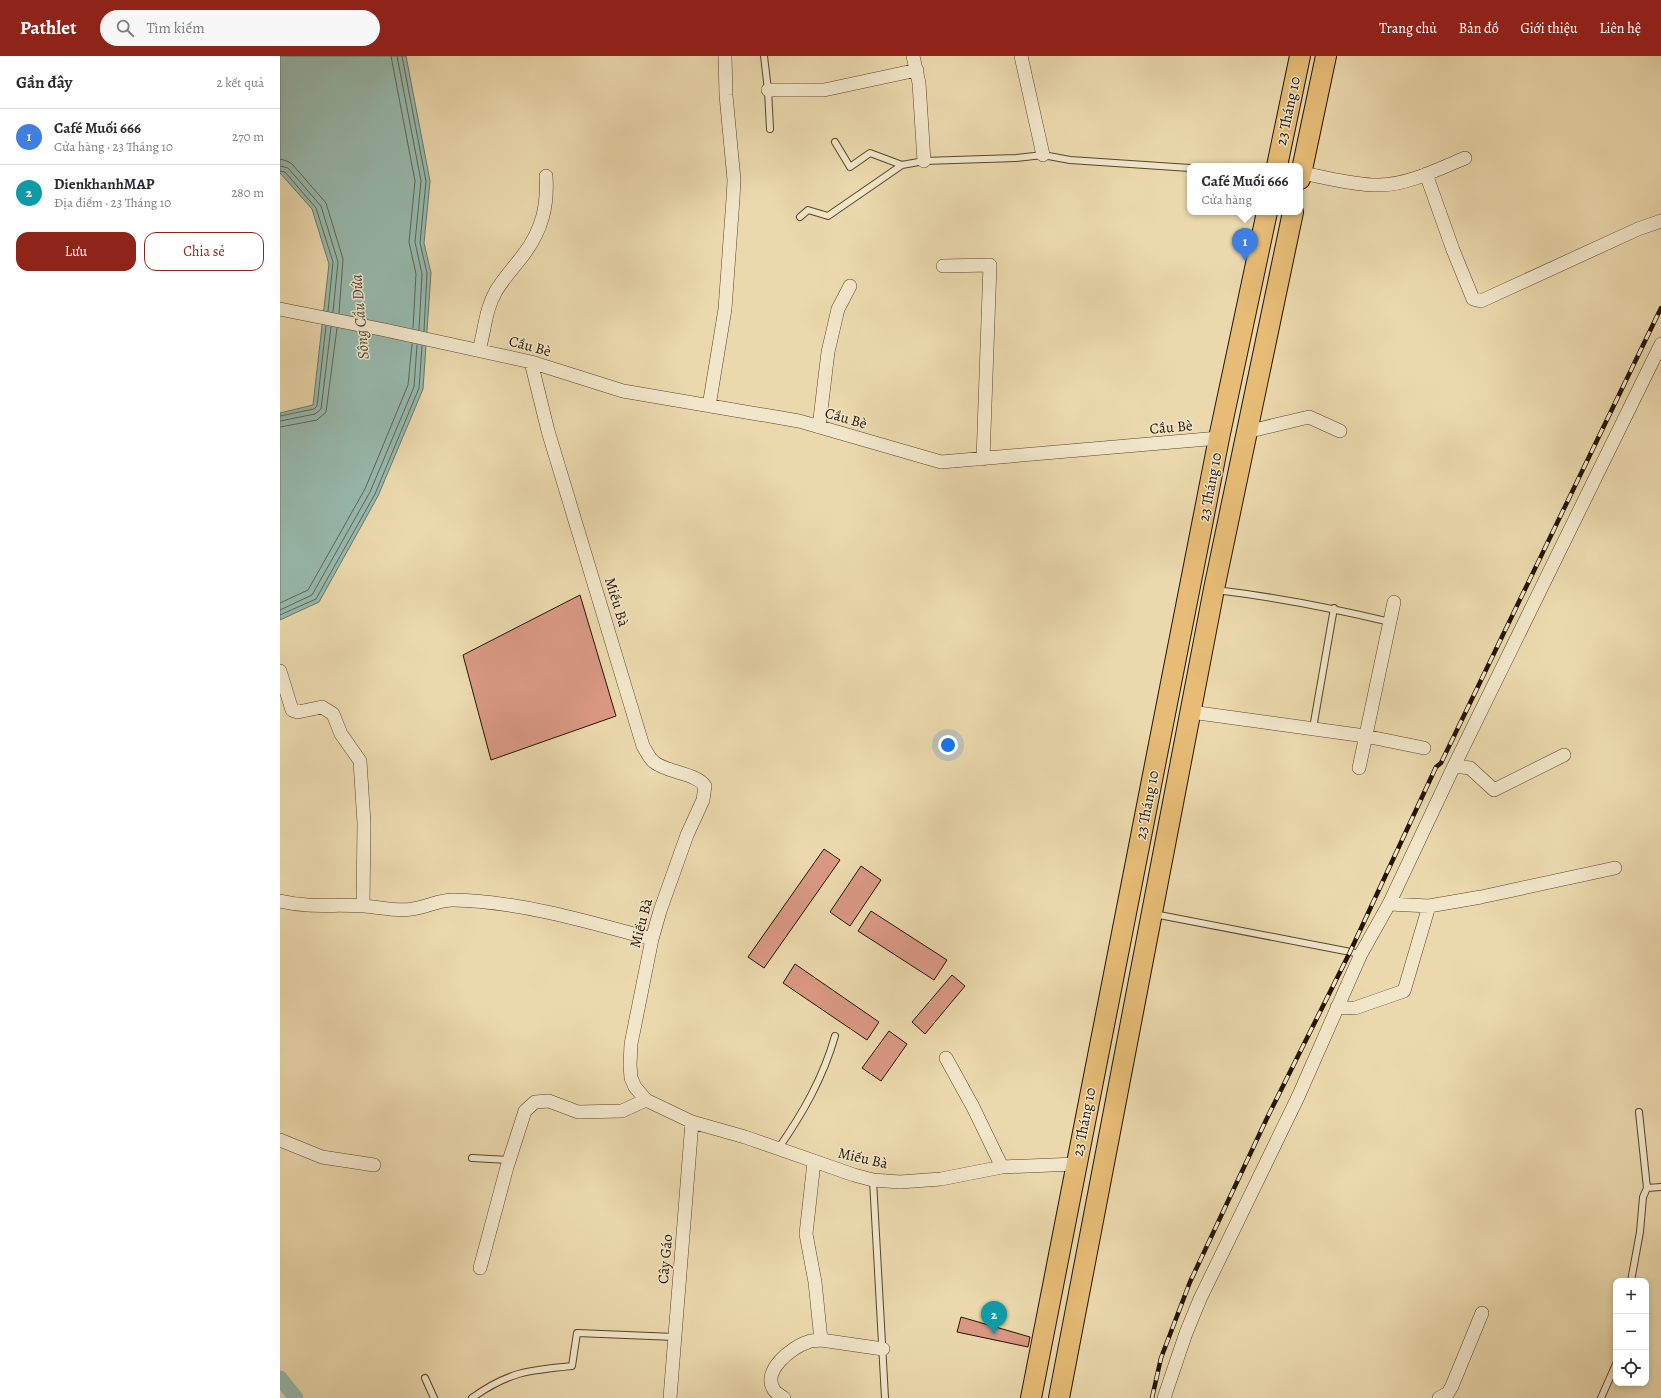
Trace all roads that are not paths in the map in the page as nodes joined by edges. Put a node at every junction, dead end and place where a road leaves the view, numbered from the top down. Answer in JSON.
{"nodes":[{"id":1,"x":725,"y":56,"type":"edge"},
{"id":2,"x":764,"y":56,"type":"edge"},
{"id":3,"x":913,"y":56,"type":"edge"},
{"id":4,"x":1021,"y":56,"type":"edge"},
{"id":5,"x":1300,"y":56,"type":"edge"},
{"id":6,"x":1326,"y":56,"type":"edge"},
{"id":7,"x":918,"y":70,"type":"junction"},
{"id":8,"x":768,"y":90,"type":"junction"},
{"id":9,"x":770,"y":129,"type":"dead end"},
{"id":10,"x":835,"y":142,"type":"dead end"},
{"id":11,"x":1043,"y":155,"type":"junction"},
{"id":12,"x":1465,"y":158,"type":"dead end"},
{"id":13,"x":924,"y":161,"type":"junction"},
{"id":14,"x":1278,"y":163,"type":"edge"},
{"id":15,"x":902,"y":165,"type":"junction"},
{"id":16,"x":1303,"y":166,"type":"edge"},
{"id":17,"x":1187,"y":168,"type":"edge"},
{"id":18,"x":1426,"y":174,"type":"junction"},
{"id":19,"x":546,"y":176,"type":"dead end"},
{"id":20,"x":1303,"y":176,"type":"edge"},
{"id":21,"x":1266,"y":215,"type":"edge"},
{"id":22,"x":1292,"y":215,"type":"edge"},
{"id":23,"x":800,"y":217,"type":"dead end"},
{"id":24,"x":1661,"y":221,"type":"edge"},
{"id":25,"x":943,"y":266,"type":"dead end"},
{"id":26,"x":850,"y":286,"type":"dead end"},
{"id":27,"x":280,"y":309,"type":"edge"},
{"id":28,"x":1661,"y":344,"type":"edge"},
{"id":29,"x":474,"y":349,"type":"junction"},
{"id":30,"x":531,"y":362,"type":"junction"},
{"id":31,"x":709,"y":406,"type":"junction"},
{"id":32,"x":819,"y":427,"type":"junction"},
{"id":33,"x":1340,"y":431,"type":"dead end"},
{"id":34,"x":1246,"y":432,"type":"junction"},
{"id":35,"x":1219,"y":438,"type":"junction"},
{"id":36,"x":983,"y":459,"type":"junction"},
{"id":37,"x":1214,"y":589,"type":"junction"},
{"id":38,"x":1394,"y":602,"type":"dead end"},
{"id":39,"x":1334,"y":608,"type":"junction"},
{"id":40,"x":1390,"y":622,"type":"junction"},
{"id":41,"x":280,"y":671,"type":"edge"},
{"id":42,"x":1191,"y":712,"type":"junction"},
{"id":43,"x":1313,"y":728,"type":"junction"},
{"id":44,"x":1365,"y":736,"type":"junction"},
{"id":45,"x":1424,"y":748,"type":"dead end"},
{"id":46,"x":1564,"y":755,"type":"dead end"},
{"id":47,"x":1454,"y":766,"type":"junction"},
{"id":48,"x":1359,"y":768,"type":"dead end"},
{"id":49,"x":1615,"y":868,"type":"dead end"},
{"id":50,"x":280,"y":900,"type":"edge"},
{"id":51,"x":1389,"y":904,"type":"junction"},
{"id":52,"x":363,"y":906,"type":"junction"},
{"id":53,"x":1429,"y":906,"type":"junction"},
{"id":54,"x":1152,"y":913,"type":"junction"},
{"id":55,"x":652,"y":939,"type":"junction"},
{"id":56,"x":1361,"y":954,"type":"junction"},
{"id":57,"x":1337,"y":1008,"type":"junction"},
{"id":58,"x":835,"y":1036,"type":"dead end"},
{"id":59,"x":946,"y":1058,"type":"dead end"},
{"id":60,"x":646,"y":1100,"type":"junction"},
{"id":61,"x":1639,"y":1112,"type":"dead end"},
{"id":62,"x":692,"y":1122,"type":"junction"},
{"id":63,"x":280,"y":1140,"type":"edge"},
{"id":64,"x":778,"y":1149,"type":"junction"},
{"id":65,"x":472,"y":1158,"type":"dead end"},
{"id":66,"x":509,"y":1160,"type":"junction"},
{"id":67,"x":814,"y":1162,"type":"junction"},
{"id":68,"x":1076,"y":1164,"type":"junction"},
{"id":69,"x":374,"y":1166,"type":"dead end"},
{"id":70,"x":1002,"y":1167,"type":"junction"},
{"id":71,"x":1104,"y":1168,"type":"junction"},
{"id":72,"x":873,"y":1180,"type":"junction"},
{"id":73,"x":1661,"y":1187,"type":"edge"},
{"id":74,"x":1647,"y":1188,"type":"junction"},
{"id":75,"x":480,"y":1268,"type":"dead end"},
{"id":76,"x":1632,"y":1278,"type":"edge"},
{"id":77,"x":1482,"y":1313,"type":"dead end"},
{"id":78,"x":675,"y":1338,"type":"junction"},
{"id":79,"x":821,"y":1340,"type":"junction"},
{"id":80,"x":883,"y":1349,"type":"junction"},
{"id":81,"x":1613,"y":1371,"type":"edge"},
{"id":82,"x":425,"y":1378,"type":"dead end"},
{"id":83,"x":434,"y":1398,"type":"edge"},
{"id":84,"x":472,"y":1398,"type":"edge"},
{"id":85,"x":670,"y":1398,"type":"edge"},
{"id":86,"x":784,"y":1398,"type":"edge"},
{"id":87,"x":885,"y":1398,"type":"edge"},
{"id":88,"x":1031,"y":1398,"type":"edge"},
{"id":89,"x":1059,"y":1398,"type":"edge"},
{"id":90,"x":1164,"y":1398,"type":"edge"},
{"id":91,"x":1439,"y":1398,"type":"edge"},
{"id":92,"x":1601,"y":1398,"type":"edge"}],
"edges":[{"from":1,"to":31,"type":"street"},
{"from":2,"to":8,"type":"lane"},
{"from":3,"to":7,"type":"street"},
{"from":4,"to":11,"type":"street"},
{"from":5,"to":14,"type":"main road","name":"23 Tháng 10"},
{"from":6,"to":16,"type":"main road","name":"23 Tháng 10"},
{"from":7,"to":8,"type":"street"},
{"from":7,"to":13,"type":"street"},
{"from":8,"to":9,"type":"lane"},
{"from":10,"to":15,"type":"lane"},
{"from":11,"to":13,"type":"lane"},
{"from":11,"to":17,"type":"lane"},
{"from":12,"to":18,"type":"street"},
{"from":13,"to":15,"type":"lane"},
{"from":15,"to":23,"type":"lane"},
{"from":18,"to":20,"type":"street"},
{"from":18,"to":24,"type":"street"},
{"from":19,"to":29,"type":"street"},
{"from":21,"to":35,"type":"main road","name":"23 Tháng 10"},
{"from":22,"to":34,"type":"main road","name":"23 Tháng 10"},
{"from":25,"to":36,"type":"street"},
{"from":26,"to":32,"type":"street"},
{"from":27,"to":29,"type":"street","name":"Cầu Bè"},
{"from":28,"to":47,"type":"street"},
{"from":29,"to":30,"type":"street","name":"Cầu Bè"},
{"from":30,"to":31,"type":"street","name":"Cầu Bè"},
{"from":30,"to":55,"type":"street","name":"Miếu Bà"},
{"from":31,"to":32,"type":"street","name":"Cầu Bè"},
{"from":32,"to":36,"type":"street","name":"Cầu Bè"},
{"from":33,"to":34,"type":"street"},
{"from":34,"to":35,"type":"main road"},
{"from":34,"to":37,"type":"main road","name":"23 Tháng 10"},
{"from":35,"to":36,"type":"street","name":"Cầu Bè"},
{"from":35,"to":68,"type":"main road","name":"23 Tháng 10"},
{"from":37,"to":39,"type":"lane"},
{"from":37,"to":42,"type":"main road","name":"23 Tháng 10"},
{"from":38,"to":40,"type":"street"},
{"from":39,"to":40,"type":"lane"},
{"from":39,"to":43,"type":"lane"},
{"from":40,"to":44,"type":"street"},
{"from":41,"to":52,"type":"street"},
{"from":42,"to":43,"type":"street"},
{"from":42,"to":54,"type":"main road","name":"23 Tháng 10"},
{"from":43,"to":44,"type":"street"},
{"from":44,"to":45,"type":"street"},
{"from":44,"to":48,"type":"street"},
{"from":46,"to":47,"type":"street"},
{"from":47,"to":51,"type":"street"},
{"from":49,"to":53,"type":"street"},
{"from":50,"to":52,"type":"street"},
{"from":51,"to":53,"type":"street"},
{"from":51,"to":56,"type":"street"},
{"from":52,"to":55,"type":"street"},
{"from":53,"to":57,"type":"street"},
{"from":54,"to":56,"type":"lane"},
{"from":54,"to":71,"type":"main road","name":"23 Tháng 10"},
{"from":55,"to":60,"type":"street","name":"Miếu Bà"},
{"from":56,"to":57,"type":"street"},
{"from":57,"to":90,"type":"street"},
{"from":58,"to":64,"type":"lane"},
{"from":59,"to":70,"type":"street"},
{"from":60,"to":62,"type":"street","name":"Miếu Bà"},
{"from":60,"to":66,"type":"street"},
{"from":61,"to":74,"type":"lane"},
{"from":62,"to":64,"type":"street","name":"Miếu Bà"},
{"from":62,"to":78,"type":"street","name":"Cây Gáo"},
{"from":63,"to":69,"type":"street"},
{"from":64,"to":67,"type":"street","name":"Miếu Bà"},
{"from":65,"to":66,"type":"lane"},
{"from":66,"to":75,"type":"street"},
{"from":67,"to":72,"type":"street","name":"Miếu Bà"},
{"from":67,"to":79,"type":"street"},
{"from":68,"to":70,"type":"street","name":"Miếu Bà"},
{"from":68,"to":71,"type":"main road"},
{"from":68,"to":88,"type":"main road","name":"23 Tháng 10"},
{"from":70,"to":72,"type":"street","name":"Miếu Bà"},
{"from":71,"to":89,"type":"main road","name":"23 Tháng 10"},
{"from":72,"to":80,"type":"lane"},
{"from":73,"to":74,"type":"lane"},
{"from":74,"to":76,"type":"lane"},
{"from":77,"to":91,"type":"street"},
{"from":78,"to":84,"type":"lane"},
{"from":78,"to":85,"type":"street","name":"Cây Gáo"},
{"from":79,"to":80,"type":"street"},
{"from":79,"to":86,"type":"street"},
{"from":80,"to":87,"type":"lane"},
{"from":81,"to":92,"type":"lane"},
{"from":82,"to":83,"type":"lane"}]}
